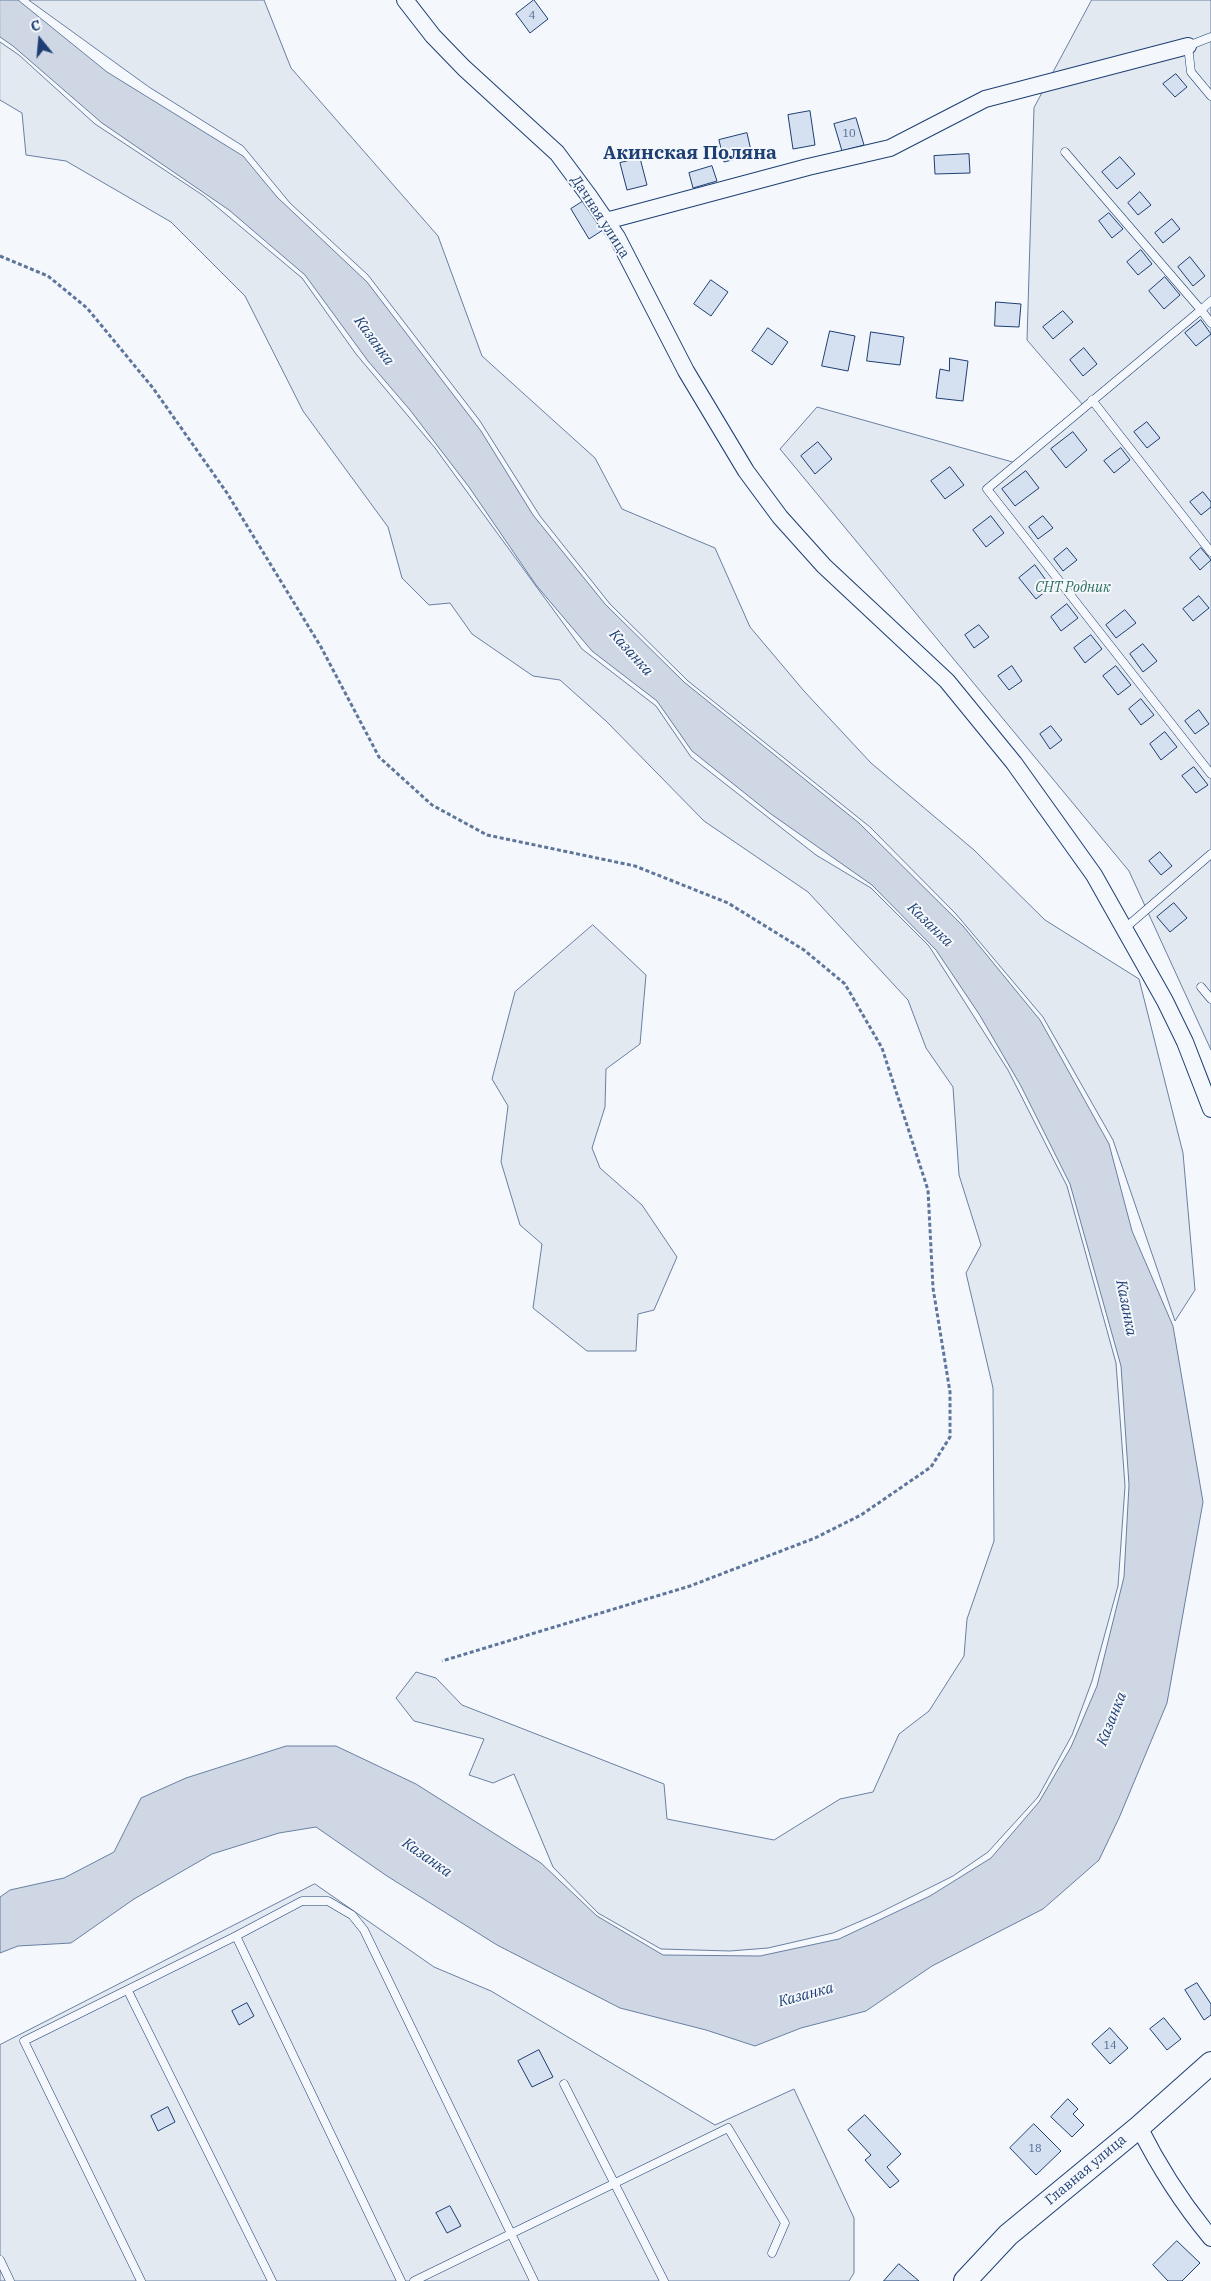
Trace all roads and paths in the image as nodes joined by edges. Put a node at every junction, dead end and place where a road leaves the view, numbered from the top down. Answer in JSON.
{"nodes":[{"id":1,"x":405,"y":0,"type":"edge"},
{"id":2,"x":1211,"y":37,"type":"edge"},
{"id":3,"x":1188,"y":46,"type":"junction"},
{"id":4,"x":1211,"y":96,"type":"edge"},
{"id":5,"x":1065,"y":152,"type":"dead end"},
{"id":6,"x":606,"y":221,"type":"junction"},
{"id":7,"x":0,"y":256,"type":"edge"},
{"id":8,"x":1211,"y":301,"type":"edge"},
{"id":9,"x":1201,"y":310,"type":"junction"},
{"id":10,"x":1211,"y":323,"type":"edge"},
{"id":11,"x":1092,"y":400,"type":"junction"},
{"id":12,"x":1211,"y":552,"type":"edge"},
{"id":13,"x":1211,"y":774,"type":"edge"},
{"id":14,"x":1211,"y":854,"type":"edge"},
{"id":15,"x":1124,"y":929,"type":"junction"},
{"id":16,"x":1201,"y":987,"type":"dead end"},
{"id":17,"x":1211,"y":999,"type":"edge"},
{"id":18,"x":1211,"y":1109,"type":"edge"},
{"id":19,"x":442,"y":1661,"type":"dead end"},
{"id":20,"x":236,"y":1936,"type":"junction"},
{"id":21,"x":128,"y":1991,"type":"junction"},
{"id":22,"x":1211,"y":2063,"type":"edge"},
{"id":23,"x":564,"y":2084,"type":"dead end"},
{"id":24,"x":1139,"y":2127,"type":"junction"},
{"id":25,"x":615,"y":2183,"type":"junction"},
{"id":26,"x":510,"y":2234,"type":"junction"},
{"id":27,"x":1211,"y":2238,"type":"edge"},
{"id":28,"x":772,"y":2253,"type":"dead end"},
{"id":29,"x":0,"y":2260,"type":"edge"},
{"id":30,"x":10,"y":2281,"type":"edge"},
{"id":31,"x":140,"y":2281,"type":"edge"},
{"id":32,"x":272,"y":2281,"type":"edge"},
{"id":33,"x":401,"y":2281,"type":"edge"},
{"id":34,"x":414,"y":2281,"type":"edge"},
{"id":35,"x":534,"y":2281,"type":"edge"},
{"id":36,"x":664,"y":2281,"type":"edge"},
{"id":37,"x":965,"y":2281,"type":"edge"}],
"edges":[{"from":1,"to":6,"type":"street","name":"Дачная улица"},
{"from":2,"to":3,"type":"lane"},
{"from":3,"to":4,"type":"lane"},
{"from":3,"to":6,"type":"street"},
{"from":5,"to":9,"type":"lane"},
{"from":6,"to":15,"type":"street","name":"Дачная улица"},
{"from":7,"to":19,"type":"path"},
{"from":8,"to":9,"type":"lane"},
{"from":9,"to":10,"type":"lane"},
{"from":9,"to":11,"type":"lane"},
{"from":11,"to":12,"type":"lane"},
{"from":11,"to":13,"type":"lane"},
{"from":14,"to":15,"type":"lane"},
{"from":15,"to":18,"type":"street","name":"Дачная улица"},
{"from":16,"to":17,"type":"lane"},
{"from":20,"to":21,"type":"lane"},
{"from":20,"to":26,"type":"lane"},
{"from":20,"to":33,"type":"lane"},
{"from":21,"to":31,"type":"lane"},
{"from":21,"to":32,"type":"lane"},
{"from":22,"to":24,"type":"street","name":"Главная улица"},
{"from":23,"to":25,"type":"lane"},
{"from":24,"to":27,"type":"street"},
{"from":24,"to":37,"type":"street","name":"Главная улица"},
{"from":25,"to":26,"type":"lane"},
{"from":25,"to":28,"type":"lane"},
{"from":25,"to":36,"type":"lane"},
{"from":26,"to":34,"type":"lane"},
{"from":26,"to":35,"type":"lane"},
{"from":29,"to":30,"type":"lane"}]}
